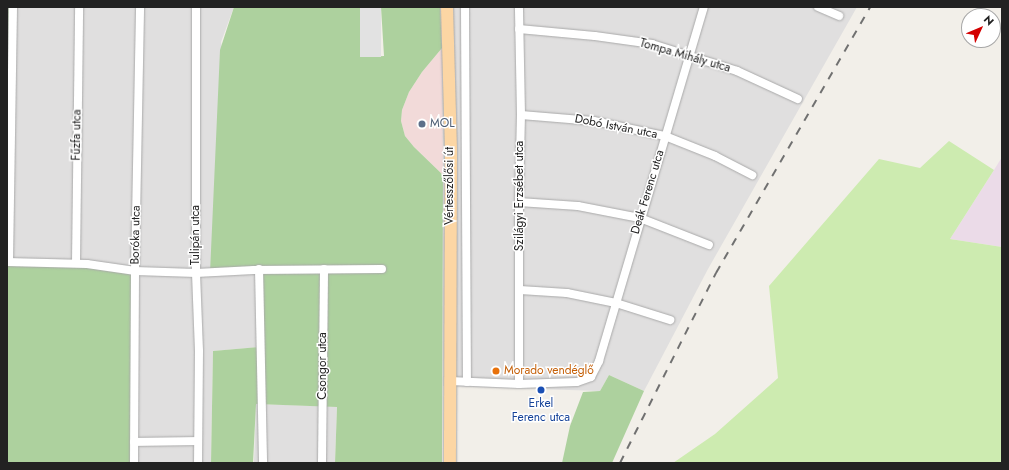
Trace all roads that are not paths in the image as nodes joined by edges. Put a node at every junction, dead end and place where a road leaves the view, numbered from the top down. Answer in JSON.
{"nodes":[{"id":1,"x":12,"y":7,"type":"edge"},
{"id":2,"x":79,"y":7,"type":"edge"},
{"id":3,"x":140,"y":7,"type":"edge"},
{"id":4,"x":196,"y":7,"type":"edge"},
{"id":5,"x":447,"y":7,"type":"edge"},
{"id":6,"x":465,"y":7,"type":"edge"},
{"id":7,"x":519,"y":7,"type":"edge"},
{"id":8,"x":704,"y":7,"type":"edge"},
{"id":9,"x":818,"y":7,"type":"edge"},
{"id":10,"x":839,"y":16,"type":"dead end"},
{"id":11,"x":519,"y":30,"type":"junction"},
{"id":12,"x":690,"y":56,"type":"junction"},
{"id":13,"x":798,"y":99,"type":"dead end"},
{"id":14,"x":521,"y":115,"type":"junction"},
{"id":15,"x":665,"y":136,"type":"junction"},
{"id":16,"x":752,"y":175,"type":"dead end"},
{"id":17,"x":519,"y":202,"type":"junction"},
{"id":18,"x":640,"y":218,"type":"junction"},
{"id":19,"x":708,"y":245,"type":"dead end"},
{"id":20,"x":8,"y":262,"type":"edge"},
{"id":21,"x":76,"y":263,"type":"junction"},
{"id":22,"x":324,"y":269,"type":"junction"},
{"id":23,"x":382,"y":269,"type":"dead end"},
{"id":24,"x":259,"y":270,"type":"junction"},
{"id":25,"x":135,"y":271,"type":"junction"},
{"id":26,"x":196,"y":273,"type":"junction"},
{"id":27,"x":520,"y":290,"type":"junction"},
{"id":28,"x":466,"y":292,"type":"junction"},
{"id":29,"x":450,"y":293,"type":"junction"},
{"id":30,"x":616,"y":303,"type":"junction"},
{"id":31,"x":670,"y":320,"type":"dead end"},
{"id":32,"x":450,"y":381,"type":"junction"},
{"id":33,"x":466,"y":382,"type":"junction"},
{"id":34,"x":519,"y":384,"type":"junction"},
{"id":35,"x":198,"y":441,"type":"junction"},
{"id":36,"x":134,"y":442,"type":"junction"},
{"id":37,"x":134,"y":463,"type":"edge"},
{"id":38,"x":198,"y":463,"type":"edge"},
{"id":39,"x":263,"y":463,"type":"edge"},
{"id":40,"x":322,"y":463,"type":"edge"},
{"id":41,"x":450,"y":463,"type":"edge"}],
"edges":[{"from":1,"to":20,"type":"street"},
{"from":2,"to":21,"type":"street","name":"Fűzfa utca"},
{"from":3,"to":25,"type":"street","name":"Boróka utca"},
{"from":4,"to":26,"type":"street","name":"Tulipán utca"},
{"from":5,"to":29,"type":"main road","name":"Vértesszőlősi út"},
{"from":6,"to":28,"type":"street","name":"Vértesszőlősi út"},
{"from":7,"to":11,"type":"street","name":"Szilágyi Erzsébet utca"},
{"from":8,"to":12,"type":"street","name":"Deák Ferenc utca"},
{"from":9,"to":10,"type":"street"},
{"from":11,"to":12,"type":"street","name":"Tompa Mihály utca"},
{"from":11,"to":14,"type":"street","name":"Szilágyi Erzsébet utca"},
{"from":12,"to":13,"type":"street","name":"Tompa Mihály utca"},
{"from":12,"to":15,"type":"street","name":"Deák Ferenc utca"},
{"from":14,"to":15,"type":"street","name":"Dobó István utca"},
{"from":14,"to":17,"type":"street","name":"Szilágyi Erzsébet utca"},
{"from":15,"to":16,"type":"street","name":"Dobó István utca"},
{"from":15,"to":18,"type":"street","name":"Deák Ferenc utca"},
{"from":17,"to":18,"type":"street"},
{"from":17,"to":27,"type":"street","name":"Szilágyi Erzsébet utca"},
{"from":18,"to":19,"type":"street"},
{"from":18,"to":30,"type":"street","name":"Deák Ferenc utca"},
{"from":20,"to":21,"type":"street"},
{"from":21,"to":25,"type":"street"},
{"from":22,"to":23,"type":"street"},
{"from":22,"to":24,"type":"street"},
{"from":22,"to":40,"type":"street","name":"Csongor utca"},
{"from":24,"to":26,"type":"street"},
{"from":24,"to":39,"type":"street"},
{"from":25,"to":26,"type":"street"},
{"from":25,"to":36,"type":"street","name":"Boróka utca"},
{"from":26,"to":35,"type":"street","name":"Tulipán utca"},
{"from":27,"to":30,"type":"street"},
{"from":27,"to":34,"type":"street","name":"Szilágyi Erzsébet utca"},
{"from":28,"to":29,"type":"street"},
{"from":28,"to":33,"type":"street","name":"Vértesszőlősi út"},
{"from":29,"to":32,"type":"main road","name":"Vértesszőlősi út"},
{"from":30,"to":31,"type":"street"},
{"from":30,"to":34,"type":"street","name":"Deák Ferenc utca"},
{"from":32,"to":33,"type":"street"},
{"from":32,"to":41,"type":"main road","name":"Vértesszőlősi út"},
{"from":33,"to":34,"type":"street"},
{"from":35,"to":36,"type":"street"},
{"from":35,"to":38,"type":"street","name":"Tulipán utca"},
{"from":36,"to":37,"type":"street","name":"Boróka utca"}]}
